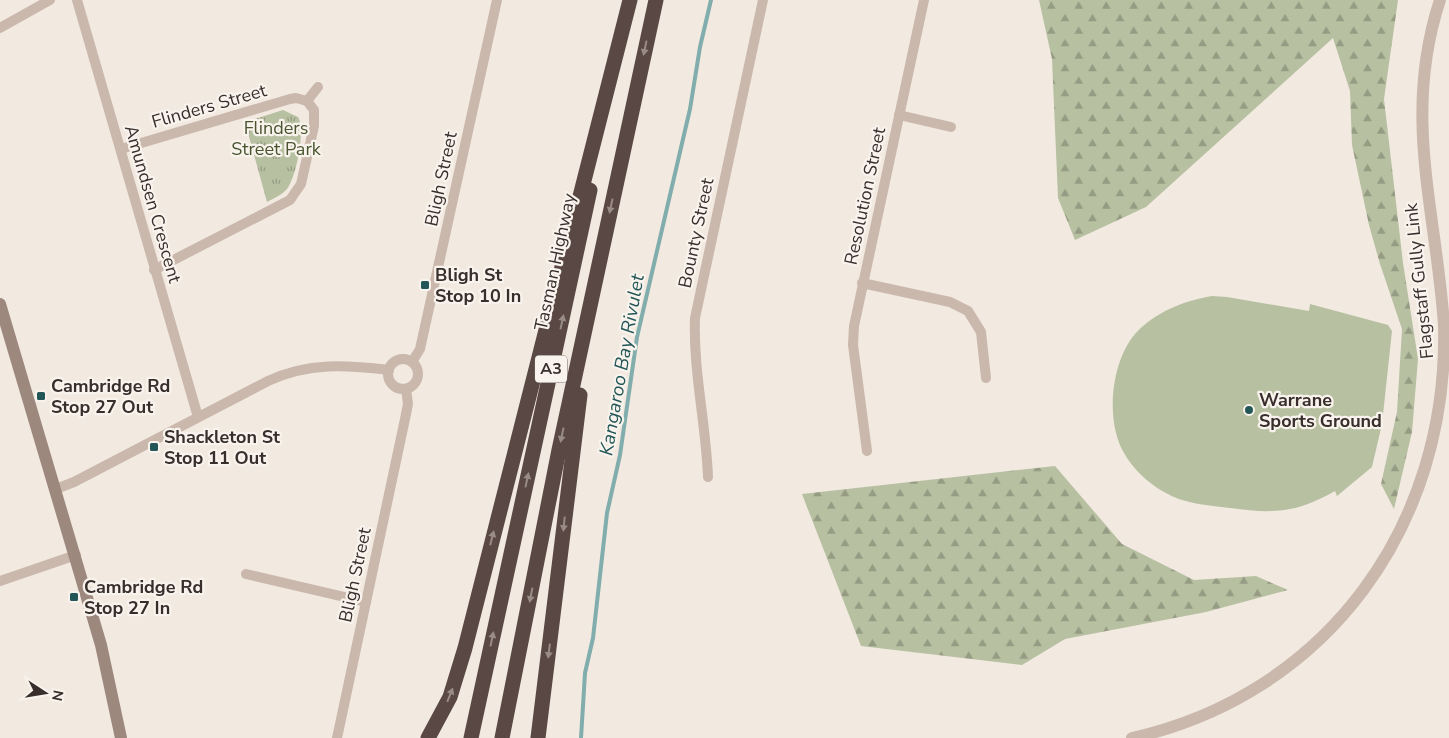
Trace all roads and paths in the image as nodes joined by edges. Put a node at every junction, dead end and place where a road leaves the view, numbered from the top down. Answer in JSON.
{"nodes":[{"id":1,"x":50,"y":0,"type":"edge"},
{"id":2,"x":77,"y":0,"type":"edge"},
{"id":3,"x":496,"y":0,"type":"edge"},
{"id":4,"x":631,"y":0,"type":"edge"},
{"id":5,"x":656,"y":0,"type":"edge"},
{"id":6,"x":763,"y":0,"type":"edge"},
{"id":7,"x":924,"y":0,"type":"edge"},
{"id":8,"x":1440,"y":0,"type":"edge"},
{"id":9,"x":0,"y":28,"type":"edge"},
{"id":10,"x":318,"y":87,"type":"dead end"},
{"id":11,"x":307,"y":101,"type":"junction"},
{"id":12,"x":899,"y":115,"type":"junction"},
{"id":13,"x":951,"y":127,"type":"dead end"},
{"id":14,"x":121,"y":149,"type":"junction"},
{"id":15,"x":597,"y":268,"type":"junction"},
{"id":16,"x":154,"y":270,"type":"junction"},
{"id":17,"x":862,"y":283,"type":"junction"},
{"id":18,"x":0,"y":304,"type":"edge"},
{"id":19,"x":412,"y":362,"type":"junction"},
{"id":20,"x":389,"y":370,"type":"junction"},
{"id":21,"x":986,"y":378,"type":"dead end"},
{"id":22,"x":406,"y":389,"type":"junction"},
{"id":23,"x":198,"y":417,"type":"junction"},
{"id":24,"x":867,"y":451,"type":"dead end"},
{"id":25,"x":708,"y":477,"type":"dead end"},
{"id":26,"x":56,"y":489,"type":"junction"},
{"id":27,"x":76,"y":555,"type":"junction"},
{"id":28,"x":246,"y":574,"type":"dead end"},
{"id":29,"x":0,"y":581,"type":"edge"},
{"id":30,"x":366,"y":602,"type":"junction"},
{"id":31,"x":121,"y":738,"type":"edge"},
{"id":32,"x":337,"y":738,"type":"edge"},
{"id":33,"x":428,"y":738,"type":"edge"},
{"id":34,"x":471,"y":738,"type":"edge"},
{"id":35,"x":502,"y":738,"type":"edge"},
{"id":36,"x":538,"y":738,"type":"edge"},
{"id":37,"x":1132,"y":738,"type":"edge"}],
"edges":[{"from":1,"to":9,"type":"street"},
{"from":2,"to":14,"type":"street","name":"Amundsen Crescent"},
{"from":3,"to":19,"type":"street","name":"Bligh Street"},
{"from":33,"to":4,"type":"highway","one_way":true},
{"from":34,"to":4,"type":"highway","name":"Tasman Highway","number":"A3","one_way":true},
{"from":5,"to":15,"type":"highway","number":"A3","one_way":true},
{"from":6,"to":25,"type":"street","name":"Bounty Street"},
{"from":7,"to":12,"type":"street","name":"Resolution Street"},
{"from":8,"to":37,"type":"street","name":"Flagstaff Gully Link"},
{"from":10,"to":11,"type":"street"},
{"from":11,"to":14,"type":"street","name":"Flinders Street"},
{"from":11,"to":16,"type":"street"},
{"from":12,"to":13,"type":"street","name":"Resolution Street"},
{"from":12,"to":17,"type":"street","name":"Resolution Street"},
{"from":14,"to":16,"type":"street","name":"Amundsen Crescent"},
{"from":15,"to":35,"type":"highway","number":"A3","one_way":true},
{"from":15,"to":36,"type":"highway","one_way":true},
{"from":16,"to":23,"type":"street","name":"Amundsen Crescent"},
{"from":17,"to":21,"type":"street","name":"Resolution Street"},
{"from":17,"to":24,"type":"street","name":"Resolution Street"},
{"from":18,"to":26,"type":"main road"},
{"from":19,"to":20,"type":"street"},
{"from":19,"to":22,"type":"street"},
{"from":20,"to":22,"type":"street"},
{"from":20,"to":23,"type":"street"},
{"from":22,"to":30,"type":"street","name":"Bligh Street"},
{"from":23,"to":26,"type":"street"},
{"from":26,"to":27,"type":"main road"},
{"from":27,"to":29,"type":"street"},
{"from":27,"to":31,"type":"main road"},
{"from":28,"to":30,"type":"street"},
{"from":30,"to":32,"type":"street","name":"Bligh Street"}]}
